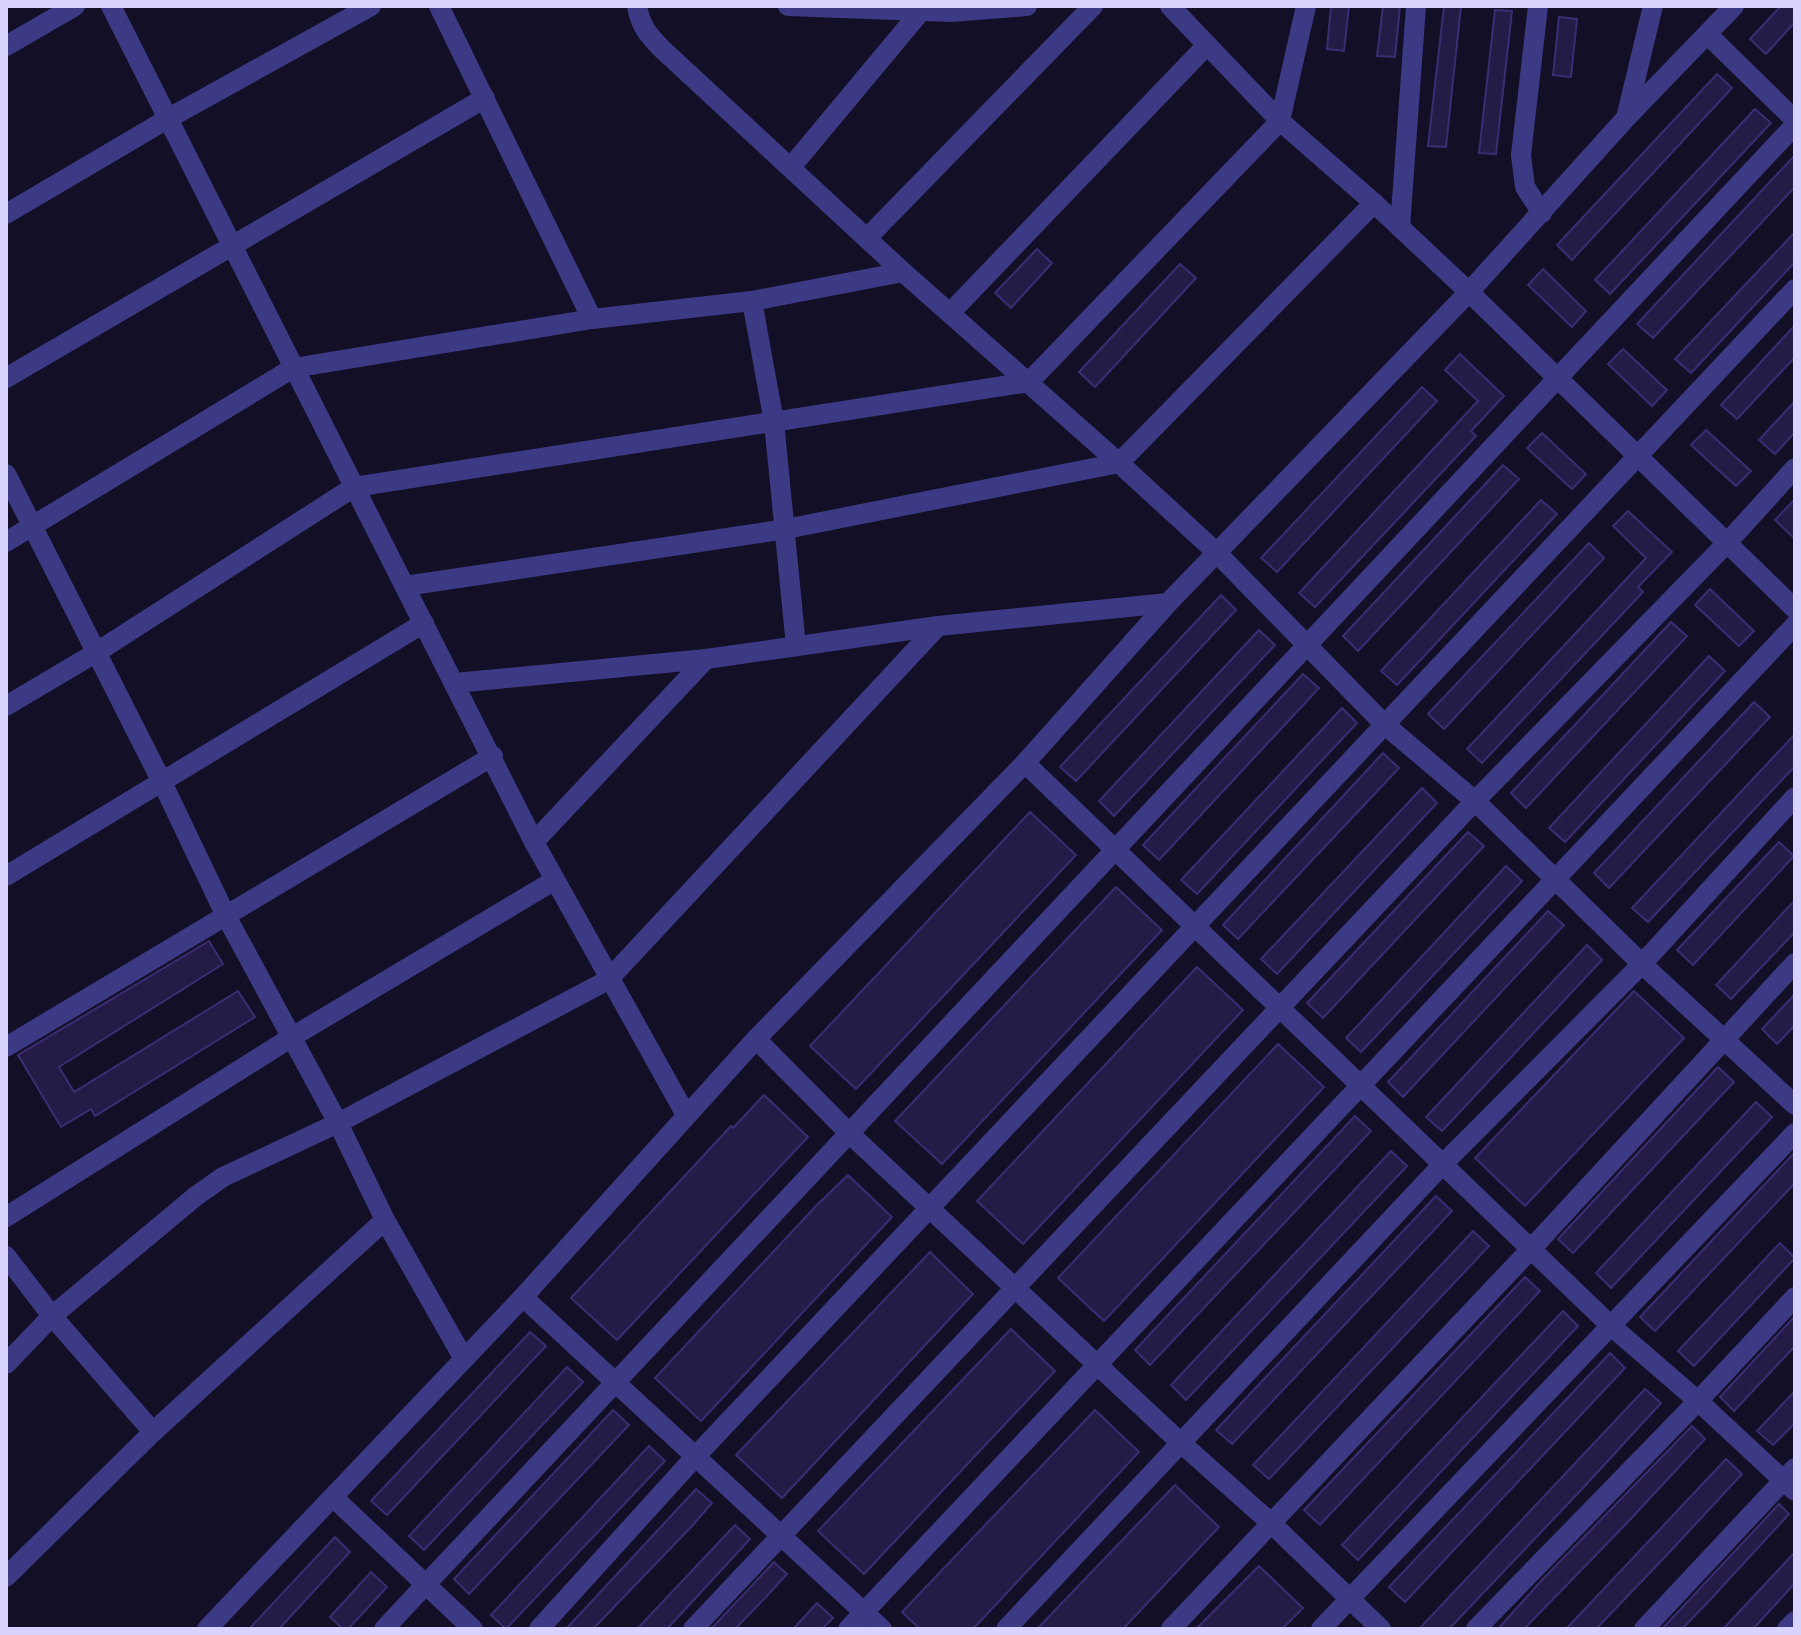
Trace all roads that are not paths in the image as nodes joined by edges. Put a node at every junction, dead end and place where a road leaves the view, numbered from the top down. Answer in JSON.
{"nodes":[{"id":1,"x":75,"y":6,"type":"edge"},
{"id":2,"x":111,"y":6,"type":"edge"},
{"id":3,"x":371,"y":6,"type":"edge"},
{"id":4,"x":439,"y":6,"type":"edge"},
{"id":5,"x":637,"y":6,"type":"edge"},
{"id":6,"x":788,"y":6,"type":"edge"},
{"id":7,"x":1027,"y":6,"type":"edge"},
{"id":8,"x":1093,"y":6,"type":"edge"},
{"id":9,"x":1170,"y":6,"type":"edge"},
{"id":10,"x":1306,"y":6,"type":"edge"},
{"id":11,"x":1416,"y":6,"type":"edge"},
{"id":12,"x":1538,"y":6,"type":"edge"},
{"id":13,"x":1653,"y":6,"type":"edge"},
{"id":14,"x":1734,"y":6,"type":"edge"},
{"id":15,"x":921,"y":11,"type":"junction"},
{"id":16,"x":1707,"y":34,"type":"junction"},
{"id":17,"x":1207,"y":45,"type":"junction"},
{"id":18,"x":6,"y":46,"type":"edge"},
{"id":19,"x":485,"y":98,"type":"junction"},
{"id":20,"x":169,"y":118,"type":"junction"},
{"id":21,"x":1626,"y":118,"type":"junction"},
{"id":22,"x":1280,"y":121,"type":"junction"},
{"id":23,"x":1795,"y":122,"type":"edge"},
{"id":24,"x":791,"y":167,"type":"junction"},
{"id":25,"x":1374,"y":203,"type":"junction"},
{"id":26,"x":1542,"y":213,"type":"junction"},
{"id":27,"x":6,"y":214,"type":"edge"},
{"id":28,"x":1400,"y":227,"type":"junction"},
{"id":29,"x":867,"y":238,"type":"junction"},
{"id":30,"x":232,"y":246,"type":"junction"},
{"id":31,"x":903,"y":272,"type":"junction"},
{"id":32,"x":1795,"y":289,"type":"edge"},
{"id":33,"x":1469,"y":292,"type":"junction"},
{"id":34,"x":752,"y":301,"type":"junction"},
{"id":35,"x":950,"y":313,"type":"junction"},
{"id":36,"x":592,"y":319,"type":"junction"},
{"id":37,"x":293,"y":368,"type":"junction"},
{"id":38,"x":6,"y":378,"type":"edge"},
{"id":39,"x":1559,"y":378,"type":"junction"},
{"id":40,"x":1029,"y":382,"type":"junction"},
{"id":41,"x":774,"y":422,"type":"junction"},
{"id":42,"x":1637,"y":456,"type":"junction"},
{"id":43,"x":1119,"y":463,"type":"junction"},
{"id":44,"x":1795,"y":468,"type":"edge"},
{"id":45,"x":6,"y":474,"type":"edge"},
{"id":46,"x":354,"y":487,"type":"junction"},
{"id":47,"x":33,"y":526,"type":"junction"},
{"id":48,"x":786,"y":529,"type":"junction"},
{"id":49,"x":6,"y":542,"type":"edge"},
{"id":50,"x":1726,"y":544,"type":"junction"},
{"id":51,"x":1216,"y":552,"type":"junction"},
{"id":52,"x":405,"y":586,"type":"junction"},
{"id":53,"x":1168,"y":603,"type":"junction"},
{"id":54,"x":1795,"y":609,"type":"edge"},
{"id":55,"x":424,"y":623,"type":"junction"},
{"id":56,"x":1795,"y":625,"type":"edge"},
{"id":57,"x":938,"y":626,"type":"junction"},
{"id":58,"x":1307,"y":643,"type":"junction"},
{"id":59,"x":796,"y":646,"type":"junction"},
{"id":60,"x":97,"y":652,"type":"junction"},
{"id":61,"x":706,"y":659,"type":"junction"},
{"id":62,"x":455,"y":683,"type":"junction"},
{"id":63,"x":6,"y":706,"type":"edge"},
{"id":64,"x":1384,"y":724,"type":"junction"},
{"id":65,"x":493,"y":756,"type":"junction"},
{"id":66,"x":1025,"y":763,"type":"junction"},
{"id":67,"x":162,"y":782,"type":"junction"},
{"id":68,"x":1795,"y":797,"type":"edge"},
{"id":69,"x":1475,"y":801,"type":"junction"},
{"id":70,"x":534,"y":842,"type":"junction"},
{"id":71,"x":1115,"y":850,"type":"junction"},
{"id":72,"x":6,"y":876,"type":"edge"},
{"id":73,"x":1556,"y":879,"type":"junction"},
{"id":74,"x":555,"y":880,"type":"junction"},
{"id":75,"x":225,"y":914,"type":"junction"},
{"id":76,"x":1195,"y":927,"type":"junction"},
{"id":77,"x":1795,"y":963,"type":"edge"},
{"id":78,"x":1642,"y":964,"type":"junction"},
{"id":79,"x":608,"y":980,"type":"junction"},
{"id":80,"x":1280,"y":1008,"type":"junction"},
{"id":81,"x":292,"y":1037,"type":"junction"},
{"id":82,"x":756,"y":1039,"type":"junction"},
{"id":83,"x":1723,"y":1039,"type":"junction"},
{"id":84,"x":6,"y":1047,"type":"edge"},
{"id":85,"x":1360,"y":1085,"type":"junction"},
{"id":86,"x":1795,"y":1105,"type":"edge"},
{"id":87,"x":686,"y":1115,"type":"junction"},
{"id":88,"x":338,"y":1123,"type":"junction"},
{"id":89,"x":1795,"y":1133,"type":"edge"},
{"id":90,"x":850,"y":1134,"type":"junction"},
{"id":91,"x":1443,"y":1164,"type":"junction"},
{"id":92,"x":930,"y":1208,"type":"junction"},
{"id":93,"x":6,"y":1217,"type":"edge"},
{"id":94,"x":385,"y":1220,"type":"junction"},
{"id":95,"x":1531,"y":1249,"type":"junction"},
{"id":96,"x":6,"y":1256,"type":"edge"},
{"id":97,"x":1016,"y":1289,"type":"junction"},
{"id":98,"x":523,"y":1297,"type":"junction"},
{"id":99,"x":1795,"y":1297,"type":"edge"},
{"id":100,"x":52,"y":1316,"type":"junction"},
{"id":101,"x":1610,"y":1325,"type":"junction"},
{"id":102,"x":464,"y":1359,"type":"junction"},
{"id":103,"x":6,"y":1364,"type":"edge"},
{"id":104,"x":1097,"y":1364,"type":"junction"},
{"id":105,"x":616,"y":1384,"type":"junction"},
{"id":106,"x":1698,"y":1401,"type":"junction"},
{"id":107,"x":153,"y":1432,"type":"junction"},
{"id":108,"x":1181,"y":1443,"type":"junction"},
{"id":109,"x":695,"y":1457,"type":"junction"},
{"id":110,"x":1791,"y":1480,"type":"edge"},
{"id":111,"x":334,"y":1498,"type":"junction"},
{"id":112,"x":1271,"y":1523,"type":"junction"},
{"id":113,"x":782,"y":1537,"type":"junction"},
{"id":114,"x":6,"y":1577,"type":"edge"},
{"id":115,"x":425,"y":1584,"type":"junction"},
{"id":116,"x":1348,"y":1599,"type":"junction"},
{"id":117,"x":864,"y":1612,"type":"junction"},
{"id":118,"x":1795,"y":1621,"type":"edge"},
{"id":119,"x":207,"y":1629,"type":"edge"},
{"id":120,"x":384,"y":1629,"type":"edge"},
{"id":121,"x":473,"y":1629,"type":"edge"},
{"id":122,"x":539,"y":1629,"type":"edge"},
{"id":123,"x":693,"y":1629,"type":"edge"},
{"id":124,"x":848,"y":1629,"type":"edge"},
{"id":125,"x":882,"y":1629,"type":"edge"},
{"id":126,"x":1006,"y":1629,"type":"edge"},
{"id":127,"x":1171,"y":1629,"type":"edge"},
{"id":128,"x":1321,"y":1629,"type":"edge"},
{"id":129,"x":1381,"y":1629,"type":"edge"},
{"id":130,"x":1476,"y":1629,"type":"edge"},
{"id":131,"x":1644,"y":1629,"type":"edge"},
{"id":132,"x":1787,"y":1629,"type":"edge"}],
"edges":[{"from":1,"to":18,"type":"street"},
{"from":2,"to":20,"type":"street"},
{"from":3,"to":20,"type":"street"},
{"from":4,"to":19,"type":"street"},
{"from":5,"to":24,"type":"street"},
{"from":6,"to":15,"type":"street"},
{"from":7,"to":15,"type":"street"},
{"from":8,"to":29,"type":"street"},
{"from":9,"to":17,"type":"street"},
{"from":10,"to":22,"type":"street"},
{"from":11,"to":28,"type":"street"},
{"from":12,"to":26,"type":"street"},
{"from":13,"to":21,"type":"street"},
{"from":14,"to":16,"type":"street"},
{"from":15,"to":24,"type":"street"},
{"from":16,"to":21,"type":"street"},
{"from":16,"to":23,"type":"street"},
{"from":17,"to":22,"type":"street"},
{"from":17,"to":35,"type":"street"},
{"from":19,"to":30,"type":"street"},
{"from":19,"to":36,"type":"street"},
{"from":20,"to":27,"type":"street"},
{"from":20,"to":30,"type":"street"},
{"from":21,"to":26,"type":"street"},
{"from":22,"to":25,"type":"street"},
{"from":22,"to":40,"type":"street"},
{"from":23,"to":39,"type":"street"},
{"from":24,"to":29,"type":"street"},
{"from":25,"to":28,"type":"street"},
{"from":25,"to":43,"type":"street"},
{"from":26,"to":33,"type":"street"},
{"from":28,"to":33,"type":"street"},
{"from":29,"to":31,"type":"street"},
{"from":30,"to":37,"type":"street"},
{"from":30,"to":38,"type":"street"},
{"from":31,"to":34,"type":"street"},
{"from":31,"to":35,"type":"street"},
{"from":32,"to":42,"type":"street"},
{"from":33,"to":39,"type":"street"},
{"from":33,"to":51,"type":"street"},
{"from":34,"to":36,"type":"street"},
{"from":34,"to":41,"type":"street"},
{"from":35,"to":40,"type":"street"},
{"from":36,"to":37,"type":"street"},
{"from":37,"to":46,"type":"street"},
{"from":37,"to":47,"type":"street"},
{"from":39,"to":42,"type":"street"},
{"from":39,"to":58,"type":"street"},
{"from":40,"to":41,"type":"street"},
{"from":40,"to":43,"type":"street"},
{"from":41,"to":46,"type":"street"},
{"from":41,"to":48,"type":"street"},
{"from":42,"to":50,"type":"street"},
{"from":42,"to":64,"type":"street"},
{"from":43,"to":48,"type":"street"},
{"from":43,"to":51,"type":"street"},
{"from":44,"to":50,"type":"street"},
{"from":45,"to":47,"type":"street"},
{"from":46,"to":52,"type":"street"},
{"from":46,"to":60,"type":"street"},
{"from":47,"to":49,"type":"street"},
{"from":47,"to":60,"type":"street"},
{"from":48,"to":52,"type":"street"},
{"from":48,"to":59,"type":"street"},
{"from":50,"to":54,"type":"street"},
{"from":50,"to":69,"type":"street"},
{"from":51,"to":53,"type":"street"},
{"from":51,"to":58,"type":"street"},
{"from":52,"to":55,"type":"street"},
{"from":53,"to":57,"type":"street"},
{"from":53,"to":66,"type":"street"},
{"from":55,"to":62,"type":"street"},
{"from":55,"to":67,"type":"street"},
{"from":56,"to":73,"type":"street"},
{"from":57,"to":59,"type":"street"},
{"from":57,"to":79,"type":"street"},
{"from":58,"to":64,"type":"street"},
{"from":58,"to":71,"type":"street"},
{"from":59,"to":61,"type":"street"},
{"from":60,"to":63,"type":"street"},
{"from":60,"to":67,"type":"street"},
{"from":61,"to":62,"type":"street"},
{"from":61,"to":70,"type":"street"},
{"from":62,"to":65,"type":"street"},
{"from":64,"to":69,"type":"street"},
{"from":64,"to":76,"type":"street"},
{"from":65,"to":70,"type":"street"},
{"from":65,"to":75,"type":"street"},
{"from":66,"to":71,"type":"street"},
{"from":66,"to":82,"type":"street"},
{"from":67,"to":72,"type":"street"},
{"from":67,"to":75,"type":"street"},
{"from":68,"to":78,"type":"street"},
{"from":69,"to":73,"type":"street"},
{"from":69,"to":80,"type":"street"},
{"from":70,"to":74,"type":"street"},
{"from":71,"to":76,"type":"street"},
{"from":71,"to":90,"type":"street"},
{"from":73,"to":78,"type":"street"},
{"from":73,"to":85,"type":"street"},
{"from":74,"to":79,"type":"street"},
{"from":74,"to":81,"type":"street"},
{"from":75,"to":81,"type":"street"},
{"from":75,"to":84,"type":"street"},
{"from":76,"to":80,"type":"street"},
{"from":76,"to":92,"type":"street"},
{"from":77,"to":83,"type":"street"},
{"from":78,"to":83,"type":"street"},
{"from":78,"to":91,"type":"street"},
{"from":79,"to":87,"type":"street"},
{"from":79,"to":88,"type":"street"},
{"from":80,"to":85,"type":"street"},
{"from":80,"to":97,"type":"street"},
{"from":81,"to":88,"type":"street"},
{"from":81,"to":93,"type":"street"},
{"from":82,"to":87,"type":"street"},
{"from":82,"to":90,"type":"street"},
{"from":83,"to":86,"type":"street"},
{"from":83,"to":95,"type":"street"},
{"from":85,"to":91,"type":"street"},
{"from":85,"to":104,"type":"street"},
{"from":87,"to":98,"type":"street"},
{"from":88,"to":94,"type":"street"},
{"from":88,"to":100,"type":"street"},
{"from":89,"to":101,"type":"street"},
{"from":90,"to":92,"type":"street"},
{"from":90,"to":105,"type":"street"},
{"from":91,"to":95,"type":"street"},
{"from":91,"to":108,"type":"street"},
{"from":92,"to":97,"type":"street"},
{"from":92,"to":109,"type":"street"},
{"from":94,"to":102,"type":"street"},
{"from":94,"to":107,"type":"street"},
{"from":95,"to":101,"type":"street"},
{"from":95,"to":112,"type":"street"},
{"from":96,"to":100,"type":"street"},
{"from":97,"to":104,"type":"street"},
{"from":97,"to":113,"type":"street"},
{"from":98,"to":102,"type":"street"},
{"from":98,"to":105,"type":"street"},
{"from":99,"to":106,"type":"street"},
{"from":100,"to":103,"type":"street"},
{"from":100,"to":107,"type":"street"},
{"from":101,"to":106,"type":"street"},
{"from":101,"to":116,"type":"street"},
{"from":102,"to":111,"type":"street"},
{"from":104,"to":108,"type":"street"},
{"from":104,"to":117,"type":"street"},
{"from":105,"to":109,"type":"street"},
{"from":105,"to":115,"type":"street"},
{"from":106,"to":110,"type":"street"},
{"from":106,"to":130,"type":"street"},
{"from":107,"to":114,"type":"street"},
{"from":108,"to":112,"type":"street"},
{"from":108,"to":126,"type":"street"},
{"from":109,"to":113,"type":"street"},
{"from":109,"to":122,"type":"street"},
{"from":110,"to":131,"type":"street"},
{"from":111,"to":115,"type":"street"},
{"from":111,"to":119,"type":"street"},
{"from":112,"to":116,"type":"street"},
{"from":112,"to":127,"type":"street"},
{"from":113,"to":117,"type":"street"},
{"from":113,"to":123,"type":"street"},
{"from":115,"to":120,"type":"street"},
{"from":115,"to":121,"type":"street"},
{"from":116,"to":128,"type":"street"},
{"from":116,"to":129,"type":"street"},
{"from":117,"to":124,"type":"street"},
{"from":117,"to":125,"type":"street"},
{"from":118,"to":132,"type":"street"}]}
